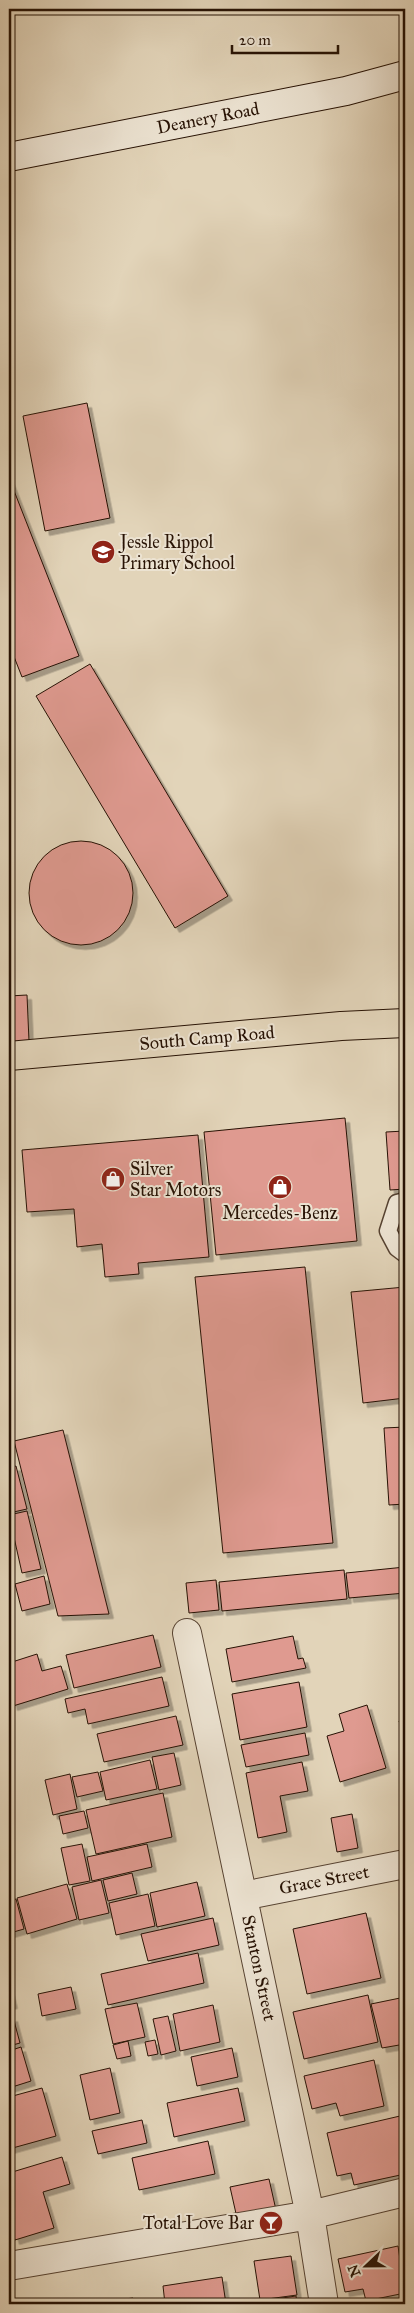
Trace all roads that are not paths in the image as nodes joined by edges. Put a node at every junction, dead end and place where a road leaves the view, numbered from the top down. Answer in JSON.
{"nodes":[{"id":1,"x":405,"y":75,"type":"edge"},
{"id":2,"x":9,"y":157,"type":"edge"},
{"id":3,"x":405,"y":1023,"type":"edge"},
{"id":4,"x":9,"y":1056,"type":"edge"},
{"id":5,"x":405,"y":1201,"type":"edge"},
{"id":6,"x":405,"y":1254,"type":"edge"},
{"id":7,"x":187,"y":1633,"type":"dead end"},
{"id":8,"x":405,"y":1864,"type":"edge"},
{"id":9,"x":244,"y":1896,"type":"junction"},
{"id":10,"x":405,"y":2192,"type":"edge"},
{"id":11,"x":310,"y":2214,"type":"junction"},
{"id":12,"x":9,"y":2266,"type":"edge"},
{"id":13,"x":324,"y":2304,"type":"edge"}],
"edges":[{"from":1,"to":2,"type":"street","name":"Deanery Road"},
{"from":3,"to":4,"type":"main road","name":"South Camp Road"},
{"from":5,"to":6,"type":"lane"},
{"from":7,"to":9,"type":"street","name":"Stanton Street"},
{"from":8,"to":9,"type":"street","name":"Grace Street"},
{"from":9,"to":11,"type":"street","name":"Stanton Street"},
{"from":10,"to":11,"type":"street"},
{"from":11,"to":12,"type":"street"},
{"from":11,"to":13,"type":"street","name":"Stanton Street"}]}
